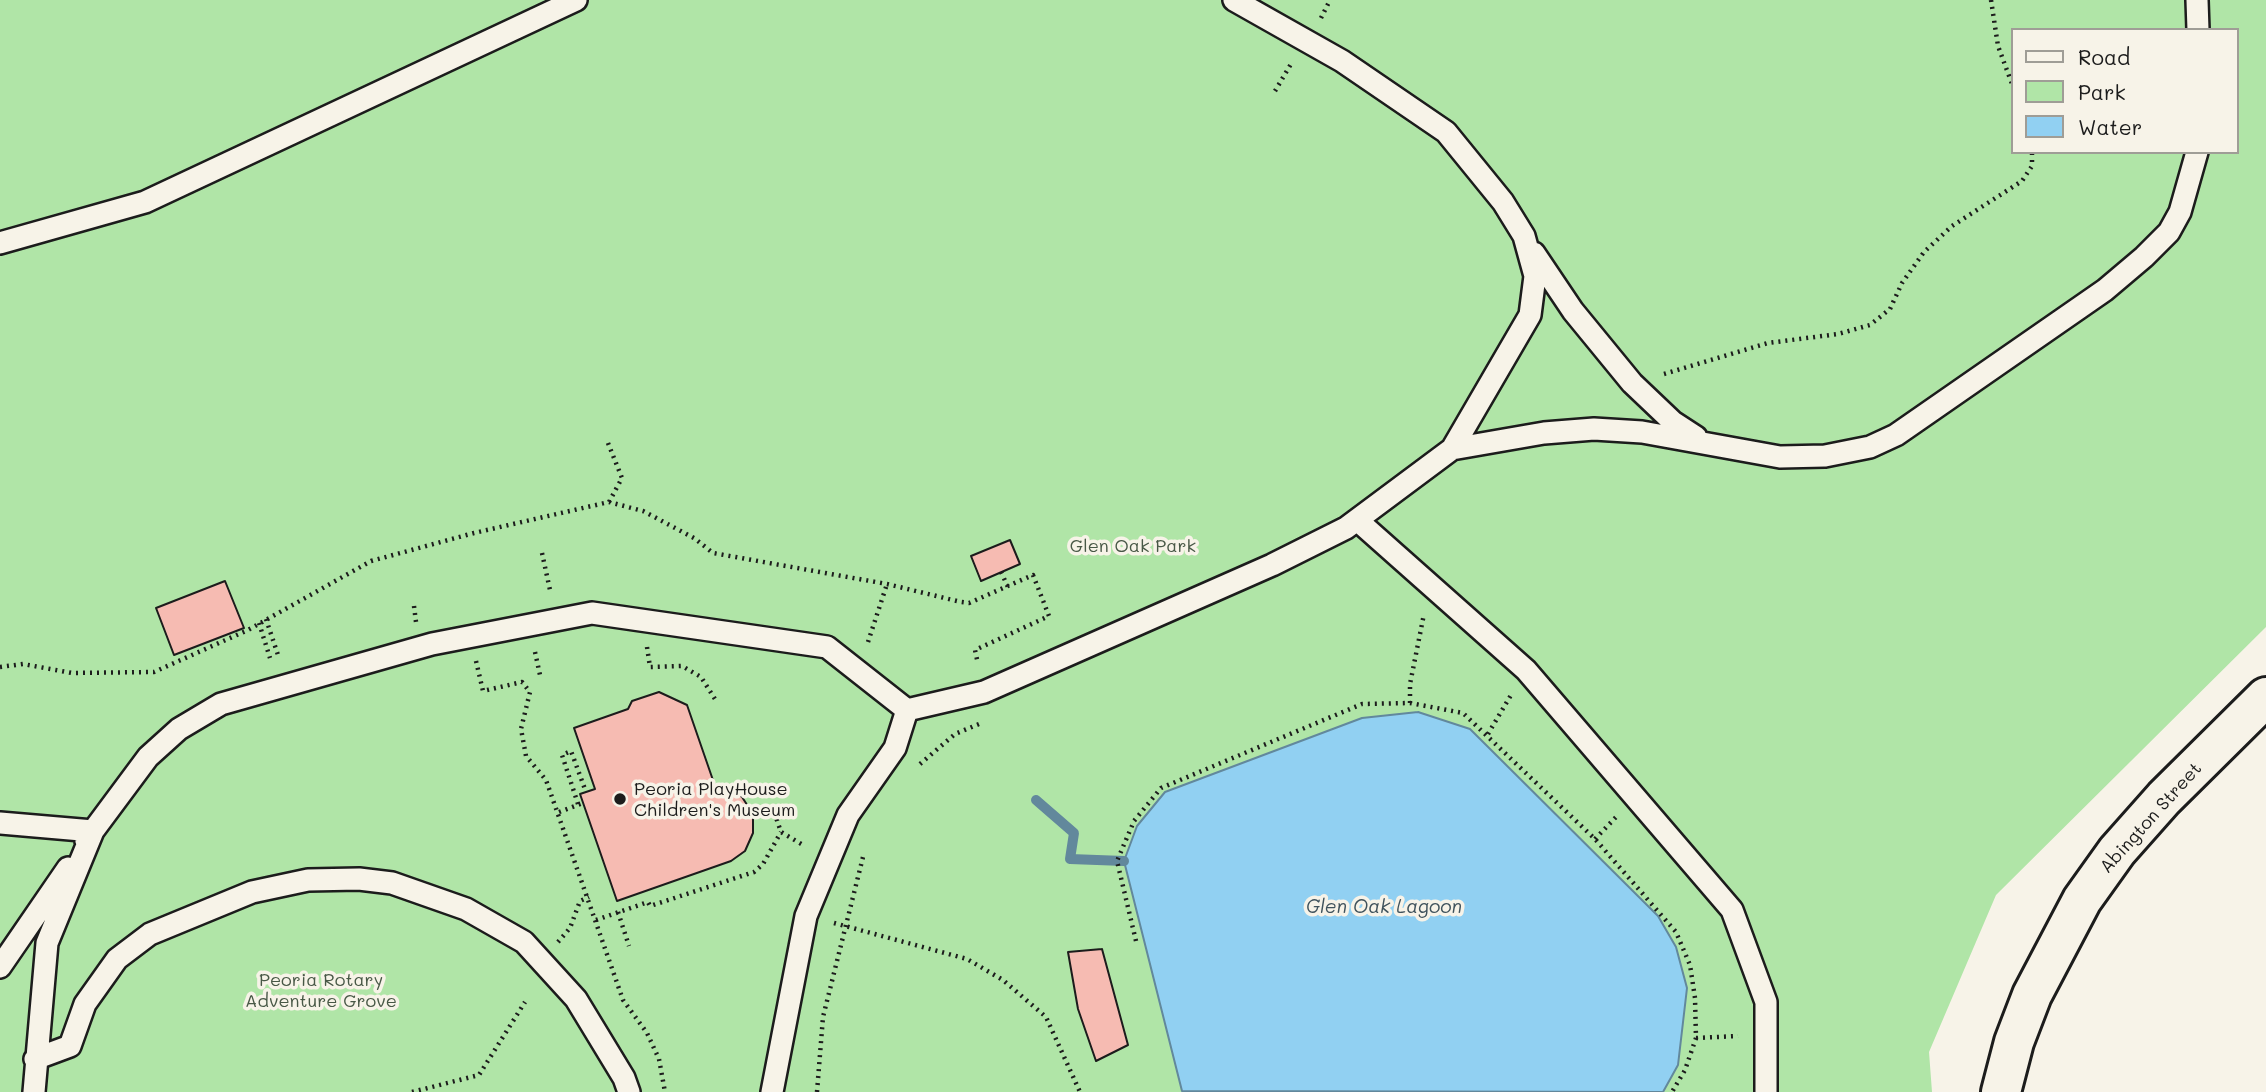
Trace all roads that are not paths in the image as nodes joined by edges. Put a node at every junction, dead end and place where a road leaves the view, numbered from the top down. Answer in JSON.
{"nodes":[{"id":1,"x":576,"y":0,"type":"edge"},
{"id":2,"x":1234,"y":0,"type":"edge"},
{"id":3,"x":2197,"y":0,"type":"edge"},
{"id":4,"x":2198,"y":28,"type":"edge"},
{"id":5,"x":2196,"y":154,"type":"edge"},
{"id":6,"x":1524,"y":236,"type":"junction"},
{"id":7,"x":0,"y":243,"type":"edge"},
{"id":8,"x":1713,"y":447,"type":"junction"},
{"id":9,"x":1452,"y":449,"type":"junction"},
{"id":10,"x":1357,"y":520,"type":"junction"},
{"id":11,"x":2266,"y":697,"type":"edge"},
{"id":12,"x":907,"y":710,"type":"junction"},
{"id":13,"x":0,"y":822,"type":"edge"},
{"id":14,"x":93,"y":831,"type":"junction"},
{"id":15,"x":0,"y":967,"type":"edge"},
{"id":16,"x":35,"y":1059,"type":"junction"},
{"id":17,"x":2004,"y":1080,"type":"edge"},
{"id":18,"x":34,"y":1092,"type":"edge"},
{"id":19,"x":629,"y":1092,"type":"edge"},
{"id":20,"x":772,"y":1092,"type":"edge"},
{"id":21,"x":1766,"y":1092,"type":"edge"}],
"edges":[{"from":1,"to":7,"type":"lane"},
{"from":2,"to":6,"type":"lane"},
{"from":3,"to":4,"type":"lane"},
{"from":5,"to":8,"type":"lane"},
{"from":6,"to":8,"type":"lane"},
{"from":6,"to":9,"type":"lane"},
{"from":8,"to":9,"type":"lane"},
{"from":9,"to":10,"type":"lane"},
{"from":10,"to":12,"type":"lane"},
{"from":10,"to":21,"type":"lane"},
{"from":11,"to":17,"type":"street","name":"Abington Street"},
{"from":12,"to":14,"type":"lane"},
{"from":12,"to":20,"type":"lane"},
{"from":13,"to":14,"type":"lane"},
{"from":14,"to":15,"type":"lane"},
{"from":14,"to":16,"type":"lane"},
{"from":16,"to":18,"type":"lane"},
{"from":16,"to":19,"type":"lane"}]}
